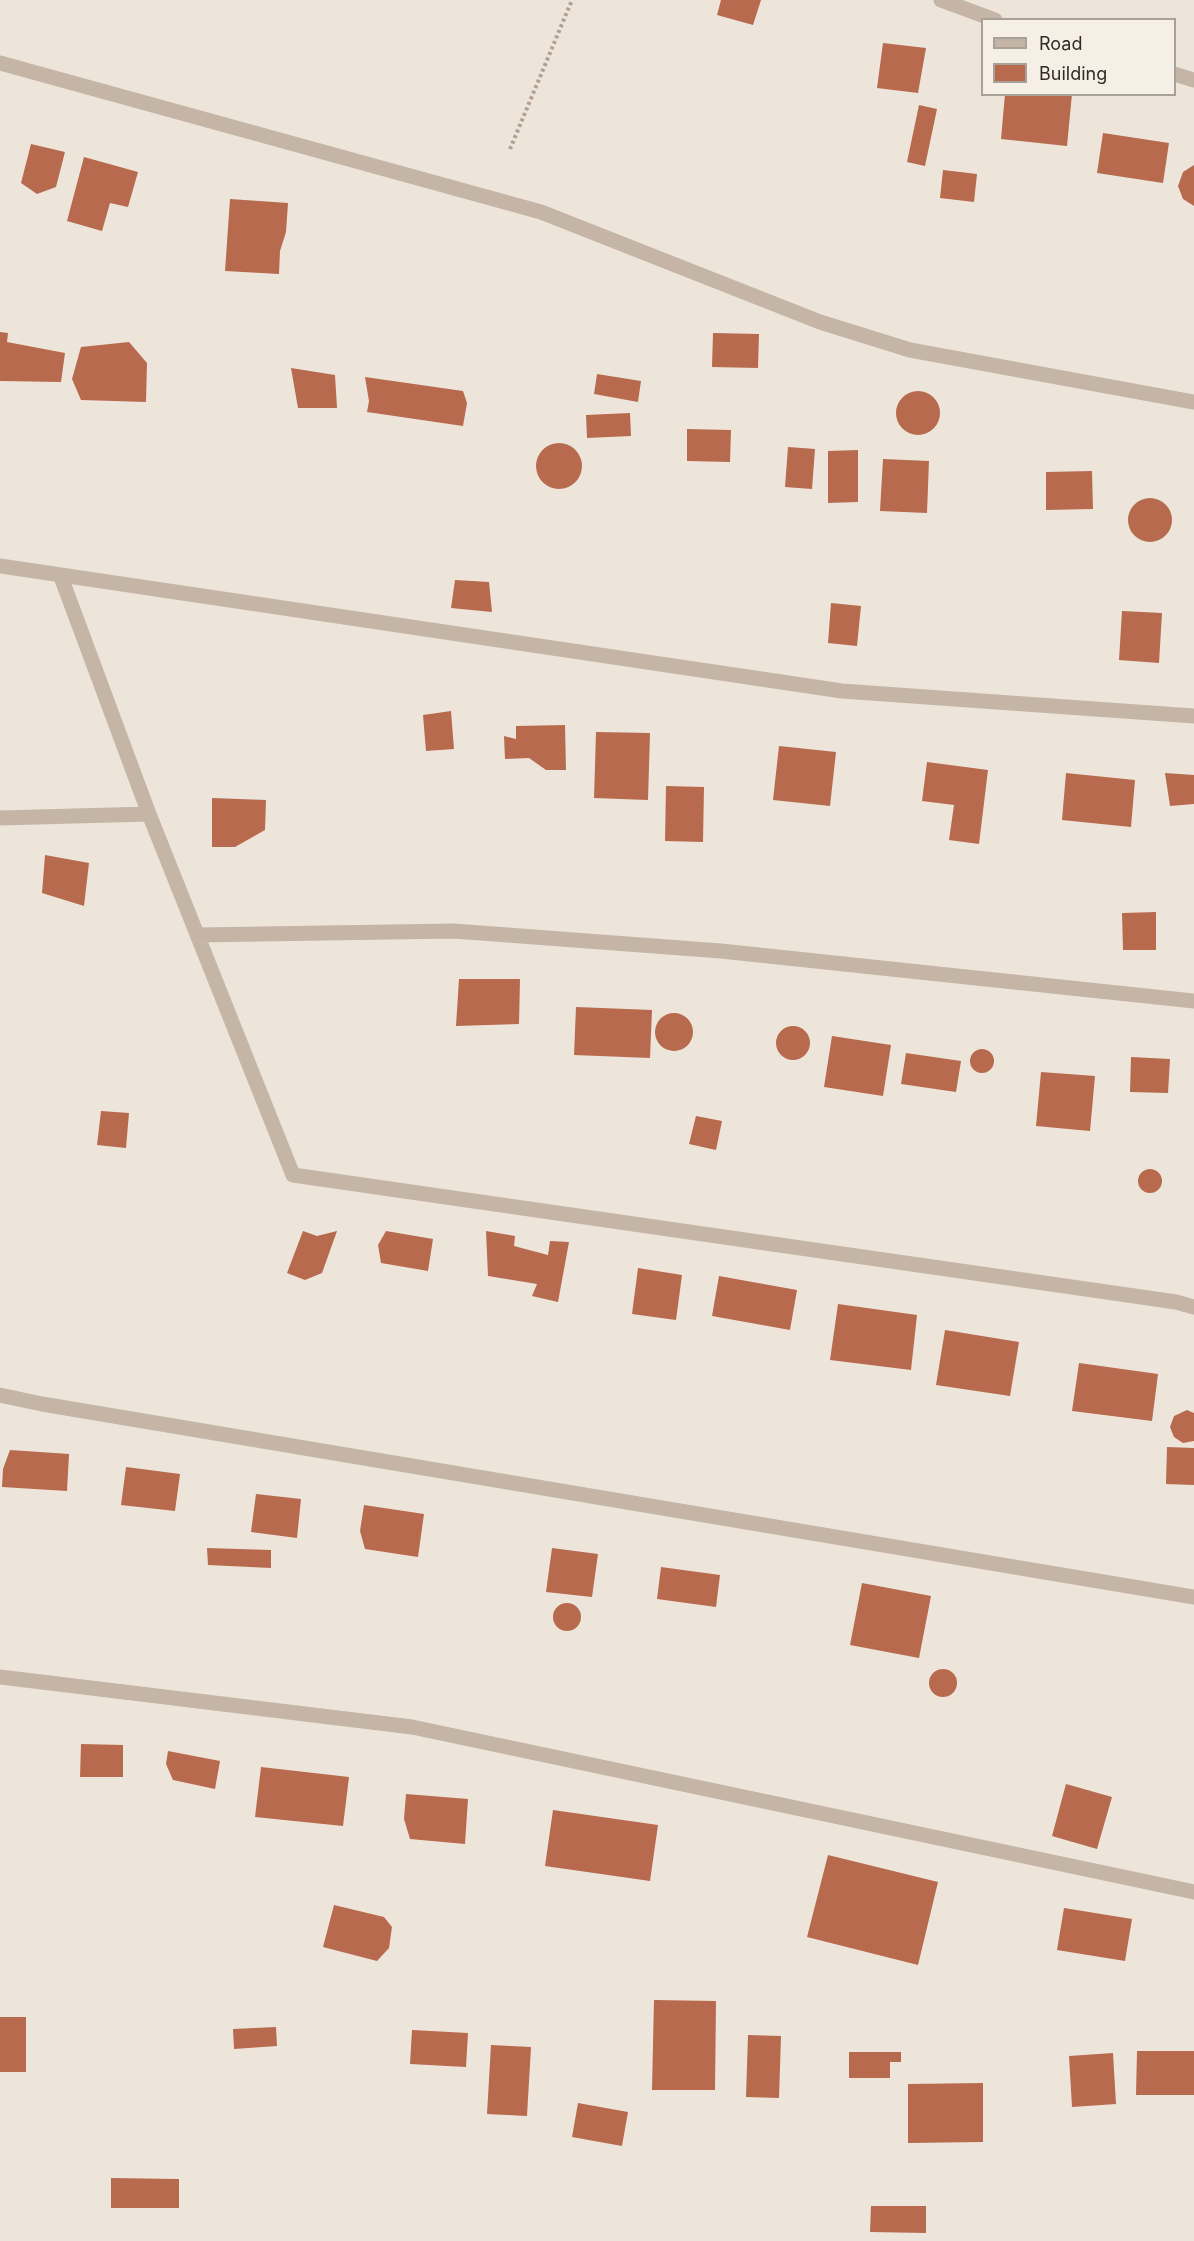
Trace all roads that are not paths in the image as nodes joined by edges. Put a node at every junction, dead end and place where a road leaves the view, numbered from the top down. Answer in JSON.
{"nodes":[{"id":1,"x":941,"y":0,"type":"edge"},
{"id":2,"x":990,"y":18,"type":"edge"},
{"id":3,"x":0,"y":63,"type":"edge"},
{"id":4,"x":1176,"y":75,"type":"edge"},
{"id":5,"x":1194,"y":80,"type":"edge"},
{"id":6,"x":1194,"y":402,"type":"edge"},
{"id":7,"x":0,"y":566,"type":"edge"},
{"id":8,"x":61,"y":577,"type":"junction"},
{"id":9,"x":1194,"y":716,"type":"edge"},
{"id":10,"x":149,"y":814,"type":"junction"},
{"id":11,"x":0,"y":818,"type":"edge"},
{"id":12,"x":197,"y":935,"type":"junction"},
{"id":13,"x":1194,"y":1001,"type":"edge"},
{"id":14,"x":1194,"y":1307,"type":"edge"},
{"id":15,"x":0,"y":1395,"type":"edge"},
{"id":16,"x":1194,"y":1597,"type":"edge"},
{"id":17,"x":0,"y":1677,"type":"edge"},
{"id":18,"x":1194,"y":1892,"type":"edge"}],
"edges":[{"from":1,"to":2,"type":"street"},
{"from":3,"to":6,"type":"street"},
{"from":4,"to":5,"type":"street"},
{"from":7,"to":8,"type":"street"},
{"from":8,"to":9,"type":"street"},
{"from":8,"to":10,"type":"street"},
{"from":10,"to":11,"type":"street"},
{"from":10,"to":12,"type":"street"},
{"from":12,"to":13,"type":"street"},
{"from":12,"to":14,"type":"street"},
{"from":15,"to":16,"type":"street"},
{"from":17,"to":18,"type":"street"}]}
